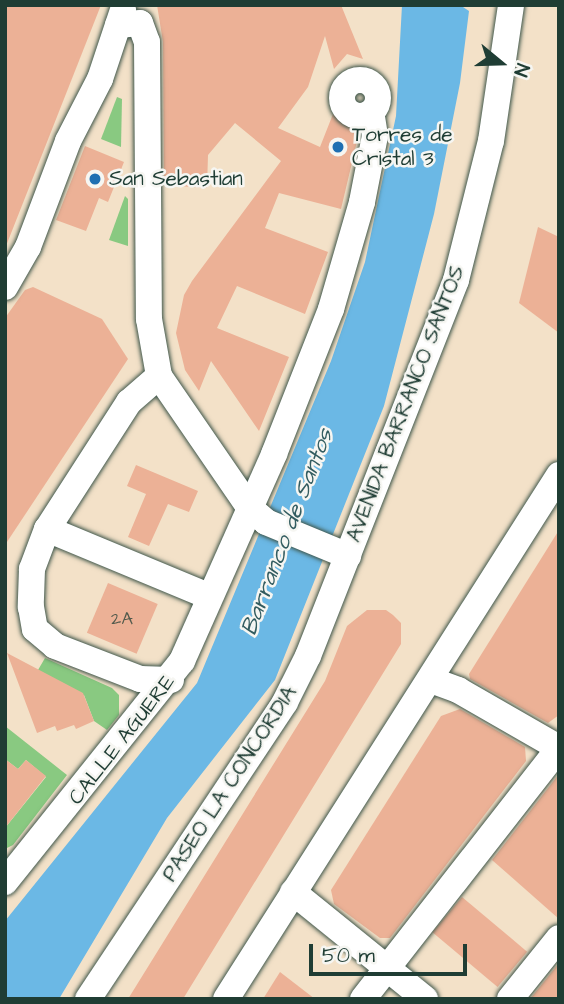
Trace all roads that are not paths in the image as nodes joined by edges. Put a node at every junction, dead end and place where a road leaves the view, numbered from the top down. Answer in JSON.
{"nodes":[{"id":1,"x":511,"y":5,"type":"edge"},
{"id":2,"x":118,"y":24,"type":"edge"},
{"id":3,"x":371,"y":111,"type":"dead end"},
{"id":4,"x":13,"y":257,"type":"edge"},
{"id":5,"x":5,"y":287,"type":"edge"},
{"id":6,"x":159,"y":376,"type":"junction"},
{"id":7,"x":559,"y":475,"type":"edge"},
{"id":8,"x":249,"y":507,"type":"junction"},
{"id":9,"x":47,"y":529,"type":"junction"},
{"id":10,"x":348,"y":556,"type":"junction"},
{"id":11,"x":208,"y":596,"type":"junction"},
{"id":12,"x":171,"y":680,"type":"junction"},
{"id":13,"x":431,"y":680,"type":"junction"},
{"id":14,"x":559,"y":748,"type":"edge"},
{"id":15,"x":5,"y":883,"type":"edge"},
{"id":16,"x":293,"y":892,"type":"junction"},
{"id":17,"x":559,"y":938,"type":"edge"},
{"id":18,"x":387,"y":967,"type":"junction"},
{"id":19,"x":88,"y":999,"type":"edge"},
{"id":20,"x":226,"y":999,"type":"edge"},
{"id":21,"x":363,"y":999,"type":"edge"},
{"id":22,"x":425,"y":999,"type":"edge"},
{"id":23,"x":510,"y":999,"type":"edge"}],
"edges":[{"from":1,"to":10,"type":"street","name":"AVENIDA BARRANCO SANTOS"},
{"from":2,"to":4,"type":"street"},
{"from":2,"to":6,"type":"street"},
{"from":3,"to":8,"type":"street","name":"CALLE AGUERE"},
{"from":4,"to":5,"type":"street"},
{"from":6,"to":8,"type":"street"},
{"from":6,"to":9,"type":"street"},
{"from":7,"to":13,"type":"street"},
{"from":8,"to":10,"type":"street"},
{"from":8,"to":11,"type":"street","name":"CALLE AGUERE"},
{"from":9,"to":11,"type":"street"},
{"from":9,"to":12,"type":"street"},
{"from":10,"to":19,"type":"street","name":"PASEO LA CONCORDIA"},
{"from":11,"to":12,"type":"street","name":"CALLE AGUERE"},
{"from":12,"to":15,"type":"street","name":"CALLE AGUERE"},
{"from":13,"to":14,"type":"street"},
{"from":13,"to":16,"type":"street"},
{"from":14,"to":18,"type":"street"},
{"from":16,"to":18,"type":"street"},
{"from":16,"to":20,"type":"street"},
{"from":17,"to":23,"type":"street"},
{"from":18,"to":21,"type":"street"},
{"from":18,"to":22,"type":"street"}]}
